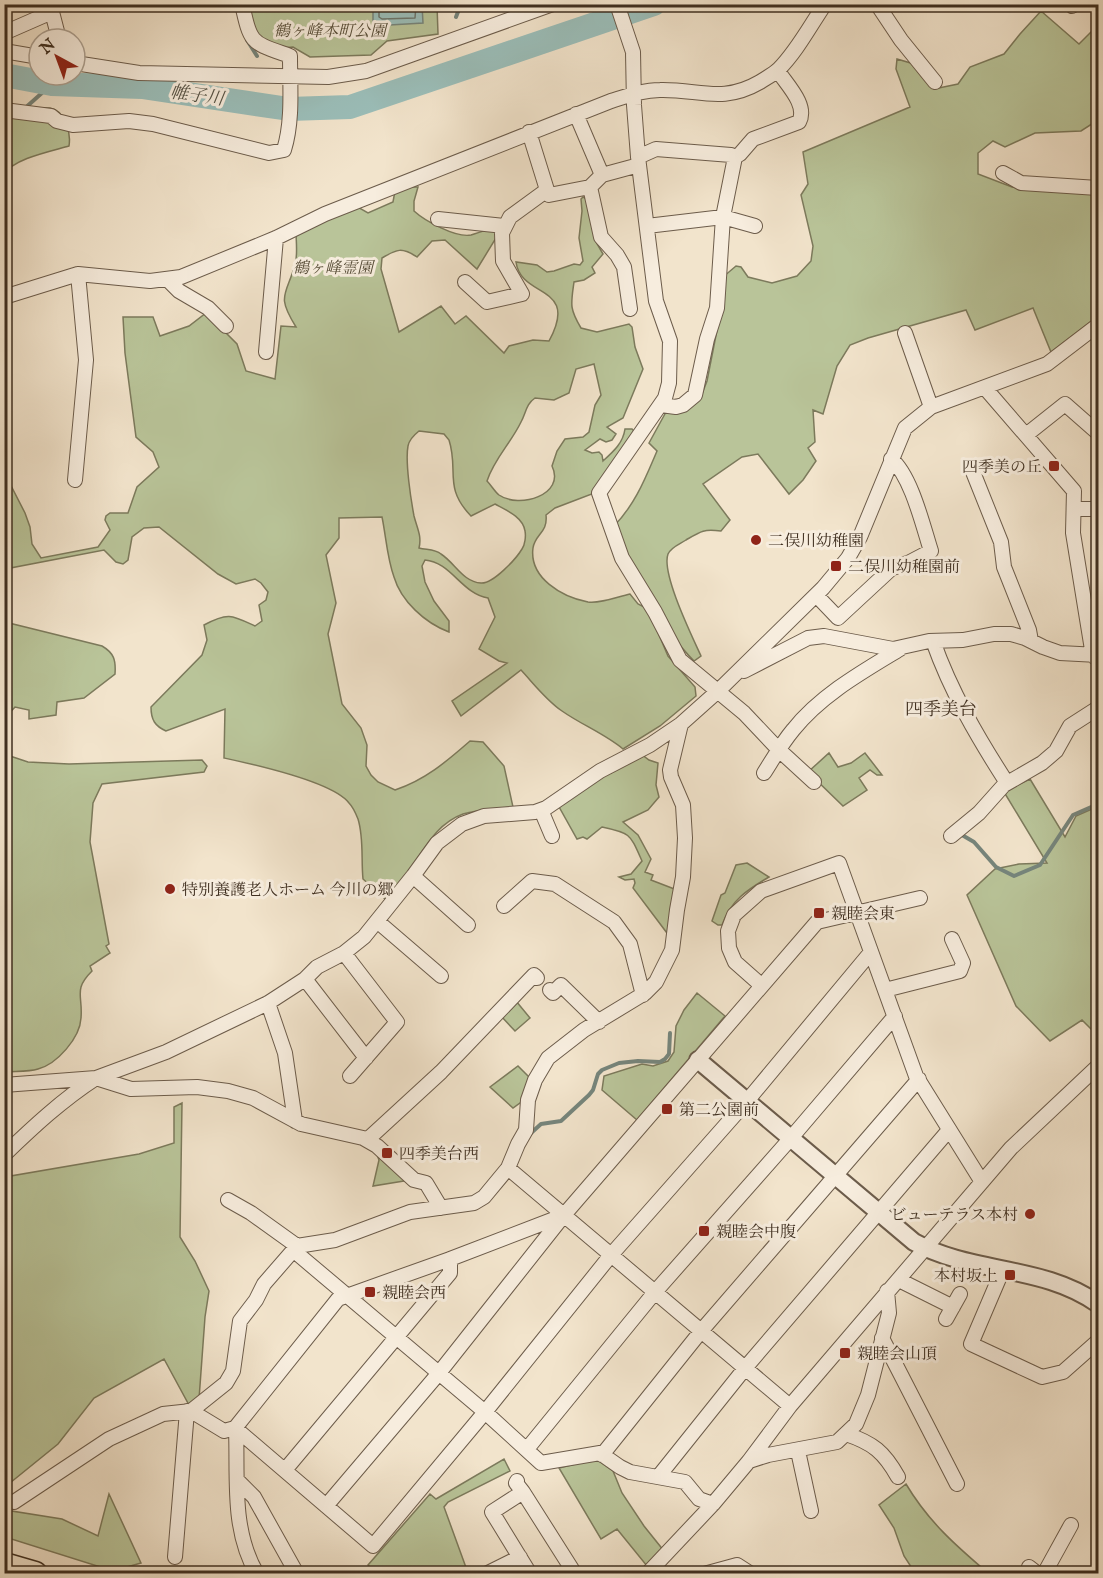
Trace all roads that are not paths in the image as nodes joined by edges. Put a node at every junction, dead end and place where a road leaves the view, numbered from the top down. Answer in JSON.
{"nodes":[{"id":1,"x":242,"y":4,"type":"edge"},
{"id":2,"x":553,"y":4,"type":"edge"},
{"id":3,"x":617,"y":4,"type":"edge"},
{"id":4,"x":825,"y":4,"type":"edge"},
{"id":5,"x":877,"y":4,"type":"edge"},
{"id":6,"x":53,"y":8,"type":"edge"},
{"id":7,"x":57,"y":27,"type":"edge"},
{"id":8,"x":4,"y":33,"type":"edge"},
{"id":9,"x":4,"y":51,"type":"edge"},
{"id":10,"x":27,"y":55,"type":"edge"},
{"id":11,"x":87,"y":65,"type":"edge"},
{"id":12,"x":778,"y":71,"type":"junction"},
{"id":13,"x":290,"y":76,"type":"junction"},
{"id":14,"x":935,"y":82,"type":"dead end"},
{"id":15,"x":634,"y":94,"type":"junction"},
{"id":16,"x":4,"y":110,"type":"edge"},
{"id":17,"x":576,"y":114,"type":"junction"},
{"id":18,"x":529,"y":132,"type":"junction"},
{"id":19,"x":735,"y":157,"type":"junction"},
{"id":20,"x":639,"y":161,"type":"junction"},
{"id":21,"x":1004,"y":173,"type":"dead end"},
{"id":22,"x":602,"y":175,"type":"junction"},
{"id":23,"x":590,"y":187,"type":"junction"},
{"id":24,"x":1098,"y":188,"type":"edge"},
{"id":25,"x":547,"y":190,"type":"junction"},
{"id":26,"x":723,"y":217,"type":"junction"},
{"id":27,"x":438,"y":219,"type":"dead end"},
{"id":28,"x":504,"y":226,"type":"junction"},
{"id":29,"x":647,"y":226,"type":"junction"},
{"id":30,"x":755,"y":226,"type":"dead end"},
{"id":31,"x":276,"y":238,"type":"junction"},
{"id":32,"x":78,"y":274,"type":"junction"},
{"id":33,"x":167,"y":279,"type":"junction"},
{"id":34,"x":465,"y":282,"type":"dead end"},
{"id":35,"x":4,"y":297,"type":"edge"},
{"id":36,"x":630,"y":309,"type":"dead end"},
{"id":37,"x":226,"y":326,"type":"dead end"},
{"id":38,"x":1098,"y":326,"type":"edge"},
{"id":39,"x":905,"y":333,"type":"dead end"},
{"id":40,"x":266,"y":352,"type":"dead end"},
{"id":41,"x":985,"y":388,"type":"junction"},
{"id":42,"x":661,"y":405,"type":"junction"},
{"id":43,"x":931,"y":407,"type":"junction"},
{"id":44,"x":1098,"y":433,"type":"edge"},
{"id":45,"x":1026,"y":435,"type":"junction"},
{"id":46,"x":891,"y":459,"type":"junction"},
{"id":47,"x":971,"y":467,"type":"dead end"},
{"id":48,"x":75,"y":480,"type":"dead end"},
{"id":49,"x":1074,"y":509,"type":"junction"},
{"id":50,"x":1098,"y":509,"type":"edge"},
{"id":51,"x":816,"y":595,"type":"junction"},
{"id":52,"x":1094,"y":630,"type":"edge"},
{"id":53,"x":933,"y":641,"type":"junction"},
{"id":54,"x":1031,"y":641,"type":"junction"},
{"id":55,"x":905,"y":647,"type":"junction"},
{"id":56,"x":1096,"y":656,"type":"edge"},
{"id":57,"x":729,"y":679,"type":"junction"},
{"id":58,"x":718,"y":691,"type":"junction"},
{"id":59,"x":1098,"y":708,"type":"edge"},
{"id":60,"x":681,"y":724,"type":"junction"},
{"id":61,"x":779,"y":750,"type":"junction"},
{"id":62,"x":764,"y":773,"type":"dead end"},
{"id":63,"x":814,"y":782,"type":"dead end"},
{"id":64,"x":1007,"y":783,"type":"junction"},
{"id":65,"x":541,"y":810,"type":"junction"},
{"id":66,"x":552,"y":836,"type":"dead end"},
{"id":67,"x":951,"y":836,"type":"dead end"},
{"id":68,"x":414,"y":876,"type":"junction"},
{"id":69,"x":920,"y":898,"type":"dead end"},
{"id":70,"x":504,"y":906,"type":"dead end"},
{"id":71,"x":858,"y":912,"type":"junction"},
{"id":72,"x":377,"y":921,"type":"junction"},
{"id":73,"x":468,"y":925,"type":"dead end"},
{"id":74,"x":952,"y":939,"type":"dead end"},
{"id":75,"x":871,"y":952,"type":"junction"},
{"id":76,"x":344,"y":953,"type":"junction"},
{"id":77,"x":441,"y":975,"type":"dead end"},
{"id":78,"x":537,"y":978,"type":"dead end"},
{"id":79,"x":305,"y":979,"type":"junction"},
{"id":80,"x":761,"y":985,"type":"junction"},
{"id":81,"x":550,"y":990,"type":"dead end"},
{"id":82,"x":885,"y":990,"type":"junction"},
{"id":83,"x":643,"y":995,"type":"junction"},
{"id":84,"x":268,"y":1003,"type":"junction"},
{"id":85,"x":895,"y":1016,"type":"junction"},
{"id":86,"x":599,"y":1022,"type":"junction"},
{"id":87,"x":366,"y":1058,"type":"junction"},
{"id":88,"x":698,"y":1060,"type":"junction"},
{"id":89,"x":1098,"y":1066,"type":"edge"},
{"id":90,"x":350,"y":1076,"type":"dead end"},
{"id":91,"x":96,"y":1078,"type":"junction"},
{"id":92,"x":919,"y":1079,"type":"junction"},
{"id":93,"x":4,"y":1085,"type":"edge"},
{"id":94,"x":747,"y":1101,"type":"junction"},
{"id":95,"x":295,"y":1121,"type":"junction"},
{"id":96,"x":950,"y":1130,"type":"junction"},
{"id":97,"x":791,"y":1138,"type":"junction"},
{"id":98,"x":367,"y":1140,"type":"junction"},
{"id":99,"x":4,"y":1155,"type":"edge"},
{"id":100,"x":508,"y":1168,"type":"junction"},
{"id":101,"x":836,"y":1176,"type":"junction"},
{"id":102,"x":982,"y":1182,"type":"junction"},
{"id":103,"x":228,"y":1200,"type":"dead end"},
{"id":104,"x":441,"y":1208,"type":"junction"},
{"id":105,"x":879,"y":1212,"type":"junction"},
{"id":106,"x":564,"y":1215,"type":"junction"},
{"id":107,"x":295,"y":1248,"type":"junction"},
{"id":108,"x":926,"y":1249,"type":"junction"},
{"id":109,"x":611,"y":1255,"type":"junction"},
{"id":110,"x":450,"y":1259,"type":"junction"},
{"id":111,"x":1003,"y":1269,"type":"junction"},
{"id":112,"x":900,"y":1280,"type":"junction"},
{"id":113,"x":887,"y":1291,"type":"junction"},
{"id":114,"x":655,"y":1292,"type":"junction"},
{"id":115,"x":347,"y":1294,"type":"junction"},
{"id":116,"x":960,"y":1294,"type":"dead end"},
{"id":117,"x":1098,"y":1304,"type":"edge"},
{"id":118,"x":702,"y":1330,"type":"junction"},
{"id":119,"x":396,"y":1337,"type":"junction"},
{"id":120,"x":882,"y":1338,"type":"junction"},
{"id":121,"x":1098,"y":1341,"type":"edge"},
{"id":122,"x":746,"y":1367,"type":"junction"},
{"id":123,"x":439,"y":1373,"type":"junction"},
{"id":124,"x":790,"y":1406,"type":"junction"},
{"id":125,"x":189,"y":1411,"type":"junction"},
{"id":126,"x":485,"y":1412,"type":"junction"},
{"id":127,"x":236,"y":1428,"type":"junction"},
{"id":128,"x":846,"y":1434,"type":"junction"},
{"id":129,"x":798,"y":1451,"type":"junction"},
{"id":130,"x":602,"y":1455,"type":"junction"},
{"id":131,"x":532,"y":1456,"type":"junction"},
{"id":132,"x":748,"y":1461,"type":"junction"},
{"id":133,"x":285,"y":1470,"type":"junction"},
{"id":134,"x":658,"y":1477,"type":"junction"},
{"id":135,"x":898,"y":1477,"type":"dead end"},
{"id":136,"x":238,"y":1481,"type":"junction"},
{"id":137,"x":957,"y":1484,"type":"dead end"},
{"id":138,"x":14,"y":1502,"type":"dead end"},
{"id":139,"x":713,"y":1504,"type":"junction"},
{"id":140,"x":326,"y":1506,"type":"junction"},
{"id":141,"x":811,"y":1511,"type":"dead end"},
{"id":142,"x":1071,"y":1525,"type":"dead end"},
{"id":143,"x":176,"y":1557,"type":"dead end"},
{"id":144,"x":520,"y":1557,"type":"junction"},
{"id":145,"x":4,"y":1565,"type":"edge"},
{"id":146,"x":292,"y":1572,"type":"edge"},
{"id":147,"x":35,"y":1574,"type":"edge"},
{"id":148,"x":257,"y":1574,"type":"edge"},
{"id":149,"x":486,"y":1574,"type":"edge"},
{"id":150,"x":530,"y":1574,"type":"edge"},
{"id":151,"x":575,"y":1574,"type":"edge"},
{"id":152,"x":647,"y":1574,"type":"edge"},
{"id":153,"x":704,"y":1574,"type":"edge"},
{"id":154,"x":751,"y":1574,"type":"edge"},
{"id":155,"x":1044,"y":1574,"type":"edge"}],
"edges":[{"from":1,"to":13,"type":"street"},
{"from":2,"to":13,"type":"street"},
{"from":3,"to":15,"type":"street"},
{"from":4,"to":12,"type":"street"},
{"from":5,"to":14,"type":"street"},
{"from":6,"to":7,"type":"street"},
{"from":6,"to":8,"type":"street"},
{"from":9,"to":10,"type":"street"},
{"from":11,"to":13,"type":"street"},
{"from":12,"to":15,"type":"street"},
{"from":12,"to":19,"type":"street"},
{"from":13,"to":16,"type":"street"},
{"from":15,"to":17,"type":"street"},
{"from":15,"to":20,"type":"street"},
{"from":17,"to":18,"type":"street"},
{"from":17,"to":22,"type":"street"},
{"from":18,"to":25,"type":"street"},
{"from":18,"to":31,"type":"street"},
{"from":19,"to":20,"type":"street"},
{"from":19,"to":26,"type":"street"},
{"from":20,"to":22,"type":"street"},
{"from":20,"to":29,"type":"street"},
{"from":21,"to":24,"type":"street"},
{"from":22,"to":23,"type":"street"},
{"from":23,"to":25,"type":"street"},
{"from":23,"to":36,"type":"street"},
{"from":25,"to":28,"type":"street"},
{"from":26,"to":29,"type":"street"},
{"from":26,"to":30,"type":"street"},
{"from":26,"to":42,"type":"street"},
{"from":27,"to":28,"type":"street"},
{"from":28,"to":34,"type":"street"},
{"from":29,"to":42,"type":"street"},
{"from":31,"to":33,"type":"street"},
{"from":31,"to":40,"type":"street"},
{"from":32,"to":33,"type":"street"},
{"from":32,"to":35,"type":"street"},
{"from":32,"to":48,"type":"street"},
{"from":33,"to":37,"type":"street"},
{"from":38,"to":41,"type":"street"},
{"from":39,"to":43,"type":"street"},
{"from":41,"to":43,"type":"street"},
{"from":41,"to":45,"type":"street"},
{"from":42,"to":58,"type":"street"},
{"from":43,"to":46,"type":"street"},
{"from":44,"to":45,"type":"street"},
{"from":45,"to":49,"type":"street"},
{"from":46,"to":51,"type":"street"},
{"from":46,"to":51,"type":"street"},
{"from":47,"to":54,"type":"street"},
{"from":49,"to":50,"type":"street"},
{"from":49,"to":52,"type":"street"},
{"from":51,"to":57,"type":"street"},
{"from":52,"to":56,"type":"street"},
{"from":53,"to":54,"type":"street"},
{"from":53,"to":55,"type":"street"},
{"from":53,"to":64,"type":"street"},
{"from":54,"to":56,"type":"street"},
{"from":55,"to":57,"type":"street"},
{"from":55,"to":61,"type":"street"},
{"from":57,"to":58,"type":"street"},
{"from":58,"to":60,"type":"street"},
{"from":58,"to":61,"type":"street"},
{"from":59,"to":64,"type":"street"},
{"from":60,"to":65,"type":"street"},
{"from":60,"to":83,"type":"street"},
{"from":61,"to":62,"type":"street"},
{"from":61,"to":63,"type":"street"},
{"from":64,"to":67,"type":"street"},
{"from":65,"to":66,"type":"street"},
{"from":65,"to":68,"type":"street"},
{"from":68,"to":72,"type":"street"},
{"from":68,"to":73,"type":"street"},
{"from":69,"to":71,"type":"street"},
{"from":70,"to":83,"type":"street"},
{"from":71,"to":75,"type":"street"},
{"from":71,"to":80,"type":"street"},
{"from":71,"to":80,"type":"street"},
{"from":72,"to":76,"type":"street"},
{"from":72,"to":77,"type":"street"},
{"from":74,"to":82,"type":"street"},
{"from":75,"to":82,"type":"street"},
{"from":75,"to":94,"type":"street"},
{"from":76,"to":79,"type":"street"},
{"from":76,"to":87,"type":"street"},
{"from":78,"to":98,"type":"street"},
{"from":79,"to":84,"type":"street"},
{"from":79,"to":87,"type":"street"},
{"from":80,"to":88,"type":"street"},
{"from":81,"to":86,"type":"street"},
{"from":82,"to":85,"type":"street"},
{"from":83,"to":86,"type":"street"},
{"from":84,"to":91,"type":"street"},
{"from":84,"to":95,"type":"street"},
{"from":85,"to":92,"type":"street"},
{"from":85,"to":97,"type":"street"},
{"from":86,"to":100,"type":"street"},
{"from":87,"to":90,"type":"street"},
{"from":88,"to":94,"type":"street"},
{"from":88,"to":106,"type":"street"},
{"from":89,"to":102,"type":"street"},
{"from":91,"to":93,"type":"street"},
{"from":91,"to":95,"type":"street"},
{"from":91,"to":99,"type":"street"},
{"from":92,"to":96,"type":"street"},
{"from":92,"to":101,"type":"street"},
{"from":94,"to":97,"type":"street"},
{"from":94,"to":109,"type":"street"},
{"from":95,"to":98,"type":"street"},
{"from":96,"to":102,"type":"street"},
{"from":96,"to":105,"type":"street"},
{"from":97,"to":101,"type":"street"},
{"from":97,"to":114,"type":"street"},
{"from":98,"to":104,"type":"street"},
{"from":100,"to":104,"type":"street"},
{"from":100,"to":106,"type":"street"},
{"from":101,"to":105,"type":"street"},
{"from":101,"to":118,"type":"street"},
{"from":102,"to":108,"type":"street"},
{"from":103,"to":107,"type":"street"},
{"from":104,"to":107,"type":"street"},
{"from":105,"to":108,"type":"street"},
{"from":105,"to":122,"type":"street"},
{"from":106,"to":109,"type":"street"},
{"from":106,"to":110,"type":"street"},
{"from":106,"to":123,"type":"street"},
{"from":107,"to":115,"type":"street"},
{"from":107,"to":125,"type":"street"},
{"from":108,"to":111,"type":"street"},
{"from":108,"to":112,"type":"street"},
{"from":109,"to":114,"type":"street"},
{"from":109,"to":126,"type":"street"},
{"from":110,"to":115,"type":"street"},
{"from":110,"to":119,"type":"street"},
{"from":111,"to":117,"type":"street"},
{"from":111,"to":121,"type":"street"},
{"from":112,"to":113,"type":"street"},
{"from":112,"to":116,"type":"street"},
{"from":113,"to":120,"type":"street"},
{"from":113,"to":124,"type":"street"},
{"from":114,"to":118,"type":"street"},
{"from":114,"to":131,"type":"street"},
{"from":115,"to":119,"type":"street"},
{"from":115,"to":127,"type":"street"},
{"from":118,"to":122,"type":"street"},
{"from":118,"to":130,"type":"street"},
{"from":119,"to":123,"type":"street"},
{"from":119,"to":133,"type":"street"},
{"from":120,"to":128,"type":"street"},
{"from":120,"to":137,"type":"street"},
{"from":122,"to":124,"type":"street"},
{"from":122,"to":134,"type":"street"},
{"from":123,"to":126,"type":"street"},
{"from":123,"to":140,"type":"street"},
{"from":124,"to":132,"type":"street"},
{"from":125,"to":127,"type":"street"},
{"from":125,"to":138,"type":"street"},
{"from":125,"to":143,"type":"street"},
{"from":126,"to":131,"type":"street"},
{"from":126,"to":140,"type":"street"},
{"from":127,"to":133,"type":"street"},
{"from":127,"to":136,"type":"street"},
{"from":128,"to":129,"type":"street"},
{"from":128,"to":135,"type":"street"},
{"from":129,"to":132,"type":"street"},
{"from":129,"to":141,"type":"street"},
{"from":130,"to":131,"type":"street"},
{"from":130,"to":134,"type":"street"},
{"from":132,"to":139,"type":"street"},
{"from":133,"to":140,"type":"street"},
{"from":134,"to":139,"type":"street"},
{"from":136,"to":146,"type":"street"},
{"from":136,"to":148,"type":"street"},
{"from":139,"to":152,"type":"street"},
{"from":142,"to":155,"type":"street"},
{"from":144,"to":149,"type":"street"},
{"from":144,"to":150,"type":"street"},
{"from":144,"to":151,"type":"street"},
{"from":145,"to":147,"type":"highway"},
{"from":153,"to":154,"type":"street"}]}
